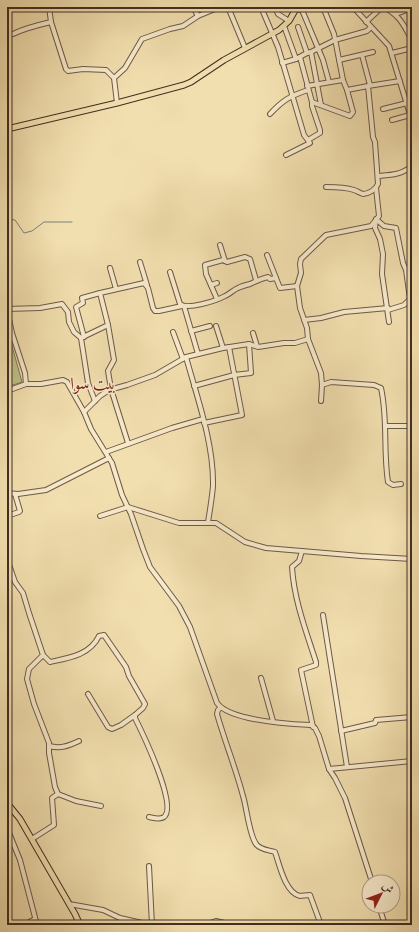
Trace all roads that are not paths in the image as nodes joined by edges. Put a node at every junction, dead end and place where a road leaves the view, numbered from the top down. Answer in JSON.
{"nodes":[{"id":1,"x":49,"y":7,"type":"edge"},
{"id":2,"x":193,"y":7,"type":"edge"},
{"id":3,"x":220,"y":7,"type":"edge"},
{"id":4,"x":228,"y":7,"type":"edge"},
{"id":5,"x":260,"y":7,"type":"edge"},
{"id":6,"x":275,"y":7,"type":"edge"},
{"id":7,"x":309,"y":7,"type":"edge"},
{"id":8,"x":323,"y":7,"type":"edge"},
{"id":9,"x":352,"y":7,"type":"edge"},
{"id":10,"x":383,"y":7,"type":"edge"},
{"id":11,"x":395,"y":7,"type":"edge"},
{"id":12,"x":298,"y":8,"type":"edge"},
{"id":13,"x":412,"y":8,"type":"edge"},
{"id":14,"x":396,"y":14,"type":"junction"},
{"id":15,"x":198,"y":16,"type":"junction"},
{"id":16,"x":289,"y":21,"type":"junction"},
{"id":17,"x":51,"y":22,"type":"junction"},
{"id":18,"x":366,"y":22,"type":"junction"},
{"id":19,"x":284,"y":26,"type":"junction"},
{"id":20,"x":298,"y":27,"type":"dead end"},
{"id":21,"x":371,"y":28,"type":"junction"},
{"id":22,"x":13,"y":34,"type":"dead end"},
{"id":23,"x":272,"y":34,"type":"junction"},
{"id":24,"x":335,"y":40,"type":"junction"},
{"id":25,"x":412,"y":40,"type":"edge"},
{"id":26,"x":245,"y":48,"type":"junction"},
{"id":27,"x":319,"y":48,"type":"junction"},
{"id":28,"x":412,"y":48,"type":"edge"},
{"id":29,"x":309,"y":52,"type":"junction"},
{"id":30,"x":373,"y":52,"type":"dead end"},
{"id":31,"x":392,"y":53,"type":"junction"},
{"id":32,"x":362,"y":55,"type":"junction"},
{"id":33,"x":298,"y":58,"type":"junction"},
{"id":34,"x":339,"y":60,"type":"junction"},
{"id":35,"x":282,"y":63,"type":"junction"},
{"id":36,"x":114,"y":78,"type":"junction"},
{"id":37,"x":343,"y":80,"type":"junction"},
{"id":38,"x":400,"y":81,"type":"junction"},
{"id":39,"x":330,"y":82,"type":"junction"},
{"id":40,"x":318,"y":84,"type":"junction"},
{"id":41,"x":369,"y":85,"type":"junction"},
{"id":42,"x":308,"y":88,"type":"junction"},
{"id":43,"x":347,"y":90,"type":"junction"},
{"id":44,"x":292,"y":95,"type":"junction"},
{"id":45,"x":312,"y":102,"type":"junction"},
{"id":46,"x":117,"y":103,"type":"junction"},
{"id":47,"x":407,"y":103,"type":"junction"},
{"id":48,"x":321,"y":105,"type":"junction"},
{"id":49,"x":383,"y":109,"type":"dead end"},
{"id":50,"x":270,"y":114,"type":"dead end"},
{"id":51,"x":410,"y":115,"type":"junction"},
{"id":52,"x":392,"y":120,"type":"dead end"},
{"id":53,"x":412,"y":121,"type":"edge"},
{"id":54,"x":7,"y":129,"type":"edge"},
{"id":55,"x":308,"y":140,"type":"junction"},
{"id":56,"x":286,"y":155,"type":"dead end"},
{"id":57,"x":412,"y":166,"type":"edge"},
{"id":58,"x":378,"y":176,"type":"junction"},
{"id":59,"x":326,"y":187,"type":"dead end"},
{"id":60,"x":376,"y":188,"type":"junction"},
{"id":61,"x":376,"y":220,"type":"junction"},
{"id":62,"x":220,"y":246,"type":"dead end"},
{"id":63,"x":267,"y":255,"type":"dead end"},
{"id":64,"x":225,"y":261,"type":"junction"},
{"id":65,"x":140,"y":262,"type":"dead end"},
{"id":66,"x":110,"y":268,"type":"dead end"},
{"id":67,"x":170,"y":272,"type":"dead end"},
{"id":68,"x":276,"y":278,"type":"junction"},
{"id":69,"x":256,"y":280,"type":"junction"},
{"id":70,"x":217,"y":283,"type":"dead end"},
{"id":71,"x":211,"y":284,"type":"junction"},
{"id":72,"x":147,"y":285,"type":"junction"},
{"id":73,"x":297,"y":286,"type":"junction"},
{"id":74,"x":116,"y":289,"type":"junction"},
{"id":75,"x":410,"y":289,"type":"edge"},
{"id":76,"x":100,"y":293,"type":"junction"},
{"id":77,"x":217,"y":299,"type":"junction"},
{"id":78,"x":411,"y":300,"type":"edge"},
{"id":79,"x":183,"y":306,"type":"junction"},
{"id":80,"x":388,"y":309,"type":"junction"},
{"id":81,"x":7,"y":310,"type":"edge"},
{"id":82,"x":304,"y":320,"type":"junction"},
{"id":83,"x":389,"y":322,"type":"dead end"},
{"id":84,"x":108,"y":325,"type":"junction"},
{"id":85,"x":210,"y":326,"type":"dead end"},
{"id":86,"x":216,"y":326,"type":"dead end"},
{"id":87,"x":191,"y":331,"type":"junction"},
{"id":88,"x":173,"y":332,"type":"dead end"},
{"id":89,"x":254,"y":333,"type":"dead end"},
{"id":90,"x":83,"y":338,"type":"junction"},
{"id":91,"x":308,"y":339,"type":"junction"},
{"id":92,"x":249,"y":344,"type":"junction"},
{"id":93,"x":257,"y":346,"type":"junction"},
{"id":94,"x":229,"y":347,"type":"junction"},
{"id":95,"x":223,"y":348,"type":"junction"},
{"id":96,"x":198,"y":354,"type":"junction"},
{"id":97,"x":185,"y":358,"type":"junction"},
{"id":98,"x":234,"y":375,"type":"junction"},
{"id":99,"x":26,"y":384,"type":"junction"},
{"id":100,"x":322,"y":385,"type":"junction"},
{"id":101,"x":194,"y":386,"type":"junction"},
{"id":102,"x":111,"y":389,"type":"junction"},
{"id":103,"x":7,"y":391,"type":"edge"},
{"id":104,"x":95,"y":401,"type":"junction"},
{"id":105,"x":321,"y":401,"type":"dead end"},
{"id":106,"x":84,"y":412,"type":"junction"},
{"id":107,"x":204,"y":421,"type":"junction"},
{"id":108,"x":386,"y":426,"type":"junction"},
{"id":109,"x":412,"y":426,"type":"edge"},
{"id":110,"x":128,"y":443,"type":"junction"},
{"id":111,"x":106,"y":452,"type":"junction"},
{"id":112,"x":108,"y":458,"type":"junction"},
{"id":113,"x":401,"y":484,"type":"dead end"},
{"id":114,"x":7,"y":492,"type":"edge"},
{"id":115,"x":15,"y":494,"type":"junction"},
{"id":116,"x":128,"y":507,"type":"junction"},
{"id":117,"x":7,"y":516,"type":"edge"},
{"id":118,"x":100,"y":516,"type":"dead end"},
{"id":119,"x":208,"y":522,"type":"junction"},
{"id":120,"x":7,"y":530,"type":"edge"},
{"id":121,"x":7,"y":535,"type":"edge"},
{"id":122,"x":302,"y":551,"type":"junction"},
{"id":123,"x":7,"y":559,"type":"edge"},
{"id":124,"x":412,"y":559,"type":"edge"},
{"id":125,"x":323,"y":615,"type":"dead end"},
{"id":126,"x":43,"y":655,"type":"junction"},
{"id":127,"x":262,"y":678,"type":"dead end"},
{"id":128,"x":88,"y":694,"type":"dead end"},
{"id":129,"x":220,"y":708,"type":"junction"},
{"id":130,"x":135,"y":715,"type":"junction"},
{"id":131,"x":412,"y":717,"type":"edge"},
{"id":132,"x":273,"y":721,"type":"junction"},
{"id":133,"x":313,"y":727,"type":"junction"},
{"id":134,"x":341,"y":731,"type":"junction"},
{"id":135,"x":79,"y":741,"type":"dead end"},
{"id":136,"x":49,"y":746,"type":"junction"},
{"id":137,"x":412,"y":761,"type":"edge"},
{"id":138,"x":347,"y":767,"type":"junction"},
{"id":139,"x":329,"y":769,"type":"junction"},
{"id":140,"x":58,"y":794,"type":"junction"},
{"id":141,"x":7,"y":803,"type":"edge"},
{"id":142,"x":101,"y":806,"type":"dead end"},
{"id":143,"x":150,"y":817,"type":"dead end"},
{"id":144,"x":7,"y":828,"type":"edge"},
{"id":145,"x":32,"y":839,"type":"junction"},
{"id":146,"x":149,"y":866,"type":"dead end"},
{"id":147,"x":369,"y":874,"type":"edge"},
{"id":148,"x":69,"y":904,"type":"junction"},
{"id":149,"x":382,"y":914,"type":"edge"},
{"id":150,"x":36,"y":919,"type":"junction"},
{"id":151,"x":209,"y":924,"type":"edge"},
{"id":152,"x":24,"y":925,"type":"edge"},
{"id":153,"x":38,"y":925,"type":"edge"},
{"id":154,"x":80,"y":925,"type":"edge"},
{"id":155,"x":152,"y":925,"type":"edge"},
{"id":156,"x":232,"y":925,"type":"edge"},
{"id":157,"x":321,"y":925,"type":"edge"},
{"id":158,"x":385,"y":925,"type":"edge"}],
"edges":[{"from":1,"to":17,"type":"street"},
{"from":2,"to":15,"type":"street"},
{"from":3,"to":15,"type":"street"},
{"from":4,"to":26,"type":"street"},
{"from":5,"to":23,"type":"street"},
{"from":6,"to":16,"type":"street"},
{"from":7,"to":12,"type":"street"},
{"from":8,"to":24,"type":"street"},
{"from":9,"to":18,"type":"street"},
{"from":10,"to":14,"type":"street"},
{"from":10,"to":18,"type":"street"},
{"from":11,"to":14,"type":"street"},
{"from":12,"to":16,"type":"main road"},
{"from":12,"to":27,"type":"street"},
{"from":13,"to":14,"type":"street"},
{"from":14,"to":25,"type":"street"},
{"from":15,"to":36,"type":"street"},
{"from":16,"to":19,"type":"main road"},
{"from":17,"to":22,"type":"street"},
{"from":17,"to":36,"type":"street"},
{"from":18,"to":21,"type":"street"},
{"from":19,"to":23,"type":"main road"},
{"from":19,"to":33,"type":"street"},
{"from":20,"to":29,"type":"street"},
{"from":21,"to":24,"type":"street"},
{"from":21,"to":31,"type":"street"},
{"from":23,"to":26,"type":"main road"},
{"from":23,"to":35,"type":"street"},
{"from":24,"to":27,"type":"street"},
{"from":24,"to":34,"type":"street"},
{"from":26,"to":46,"type":"main road"},
{"from":27,"to":29,"type":"street"},
{"from":27,"to":39,"type":"street"},
{"from":28,"to":31,"type":"street"},
{"from":29,"to":33,"type":"street"},
{"from":29,"to":40,"type":"street"},
{"from":30,"to":32,"type":"street"},
{"from":31,"to":38,"type":"street"},
{"from":32,"to":34,"type":"street"},
{"from":32,"to":41,"type":"street"},
{"from":33,"to":35,"type":"street"},
{"from":33,"to":42,"type":"street"},
{"from":34,"to":37,"type":"street"},
{"from":35,"to":44,"type":"street"},
{"from":36,"to":46,"type":"street"},
{"from":37,"to":39,"type":"street"},
{"from":37,"to":43,"type":"street"},
{"from":38,"to":41,"type":"street"},
{"from":38,"to":47,"type":"street"},
{"from":39,"to":40,"type":"street"},
{"from":40,"to":42,"type":"street"},
{"from":40,"to":48,"type":"street"},
{"from":41,"to":43,"type":"street"},
{"from":41,"to":58,"type":"street"},
{"from":42,"to":44,"type":"street"},
{"from":42,"to":45,"type":"street"},
{"from":43,"to":48,"type":"street"},
{"from":44,"to":50,"type":"street"},
{"from":44,"to":55,"type":"street"},
{"from":45,"to":48,"type":"street"},
{"from":45,"to":55,"type":"street"},
{"from":46,"to":54,"type":"main road"},
{"from":47,"to":49,"type":"street"},
{"from":47,"to":51,"type":"street"},
{"from":51,"to":52,"type":"street"},
{"from":51,"to":53,"type":"street"},
{"from":55,"to":56,"type":"street"},
{"from":57,"to":58,"type":"street"},
{"from":58,"to":60,"type":"street"},
{"from":59,"to":60,"type":"street"},
{"from":60,"to":61,"type":"street"},
{"from":61,"to":73,"type":"street"},
{"from":61,"to":75,"type":"street"},
{"from":61,"to":80,"type":"street"},
{"from":62,"to":64,"type":"street"},
{"from":63,"to":68,"type":"street"},
{"from":64,"to":69,"type":"street"},
{"from":64,"to":71,"type":"street"},
{"from":65,"to":72,"type":"street"},
{"from":66,"to":74,"type":"street"},
{"from":67,"to":79,"type":"street"},
{"from":68,"to":69,"type":"street"},
{"from":68,"to":73,"type":"street"},
{"from":69,"to":77,"type":"street"},
{"from":70,"to":71,"type":"street"},
{"from":71,"to":77,"type":"street"},
{"from":72,"to":74,"type":"street"},
{"from":72,"to":79,"type":"street"},
{"from":73,"to":82,"type":"street"},
{"from":74,"to":76,"type":"street"},
{"from":75,"to":78,"type":"street"},
{"from":76,"to":84,"type":"street"},
{"from":76,"to":90,"type":"street"},
{"from":77,"to":79,"type":"street"},
{"from":78,"to":80,"type":"street"},
{"from":79,"to":87,"type":"street"},
{"from":80,"to":82,"type":"street"},
{"from":80,"to":83,"type":"street"},
{"from":81,"to":90,"type":"street"},
{"from":81,"to":99,"type":"street"},
{"from":82,"to":91,"type":"street"},
{"from":84,"to":90,"type":"street"},
{"from":84,"to":102,"type":"street"},
{"from":85,"to":87,"type":"street"},
{"from":86,"to":95,"type":"street"},
{"from":87,"to":96,"type":"street"},
{"from":88,"to":97,"type":"street"},
{"from":89,"to":93,"type":"street"},
{"from":90,"to":104,"type":"street"},
{"from":91,"to":93,"type":"street"},
{"from":91,"to":100,"type":"street"},
{"from":92,"to":93,"type":"street"},
{"from":92,"to":94,"type":"street"},
{"from":92,"to":98,"type":"street"},
{"from":94,"to":95,"type":"street"},
{"from":94,"to":98,"type":"street"},
{"from":95,"to":96,"type":"street"},
{"from":96,"to":97,"type":"street"},
{"from":97,"to":101,"type":"street"},
{"from":97,"to":102,"type":"street"},
{"from":98,"to":101,"type":"street"},
{"from":98,"to":107,"type":"street"},
{"from":99,"to":103,"type":"street"},
{"from":99,"to":106,"type":"street"},
{"from":100,"to":105,"type":"street"},
{"from":100,"to":108,"type":"street"},
{"from":101,"to":107,"type":"street"},
{"from":102,"to":104,"type":"street"},
{"from":102,"to":110,"type":"street"},
{"from":104,"to":106,"type":"street"},
{"from":106,"to":111,"type":"street"},
{"from":107,"to":110,"type":"street"},
{"from":107,"to":119,"type":"street"},
{"from":108,"to":109,"type":"street"},
{"from":108,"to":113,"type":"street"},
{"from":110,"to":111,"type":"street"},
{"from":111,"to":112,"type":"street"},
{"from":112,"to":115,"type":"street"},
{"from":112,"to":116,"type":"street"},
{"from":114,"to":115,"type":"street"},
{"from":115,"to":117,"type":"street"},
{"from":116,"to":118,"type":"street"},
{"from":116,"to":119,"type":"street"},
{"from":116,"to":129,"type":"street"},
{"from":119,"to":122,"type":"street"},
{"from":120,"to":121,"type":"street"},
{"from":122,"to":124,"type":"street"},
{"from":122,"to":133,"type":"street"},
{"from":123,"to":126,"type":"street"},
{"from":125,"to":134,"type":"street"},
{"from":126,"to":130,"type":"street"},
{"from":126,"to":136,"type":"street"},
{"from":127,"to":132,"type":"street"},
{"from":128,"to":130,"type":"street"},
{"from":129,"to":132,"type":"street"},
{"from":129,"to":157,"type":"street"},
{"from":130,"to":143,"type":"street"},
{"from":131,"to":134,"type":"street"},
{"from":132,"to":133,"type":"street"},
{"from":133,"to":139,"type":"street"},
{"from":134,"to":138,"type":"street"},
{"from":135,"to":136,"type":"street"},
{"from":136,"to":140,"type":"street"},
{"from":137,"to":138,"type":"street"},
{"from":138,"to":139,"type":"street"},
{"from":139,"to":147,"type":"street"},
{"from":140,"to":142,"type":"street"},
{"from":140,"to":145,"type":"street"},
{"from":141,"to":145,"type":"main road"},
{"from":144,"to":150,"type":"street"},
{"from":145,"to":148,"type":"main road"},
{"from":146,"to":155,"type":"street"},
{"from":148,"to":154,"type":"main road"},
{"from":148,"to":155,"type":"street"},
{"from":149,"to":158,"type":"street"},
{"from":150,"to":152,"type":"street"},
{"from":150,"to":153,"type":"street"},
{"from":151,"to":156,"type":"street"}]}
